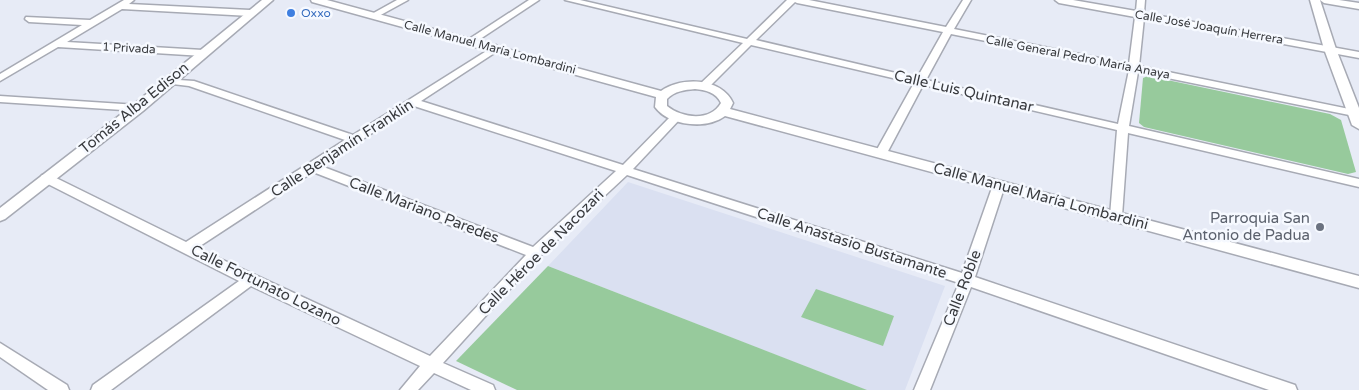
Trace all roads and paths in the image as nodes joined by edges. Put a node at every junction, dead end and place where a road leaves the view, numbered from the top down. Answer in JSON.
{"nodes":[{"id":1,"x":130,"y":0,"type":"edge"},
{"id":2,"x":268,"y":0,"type":"edge"},
{"id":3,"x":316,"y":0,"type":"edge"},
{"id":4,"x":404,"y":0,"type":"edge"},
{"id":5,"x":535,"y":0,"type":"edge"},
{"id":6,"x":569,"y":0,"type":"edge"},
{"id":7,"x":792,"y":0,"type":"edge"},
{"id":8,"x":797,"y":0,"type":"edge"},
{"id":9,"x":968,"y":0,"type":"edge"},
{"id":10,"x":1059,"y":0,"type":"edge"},
{"id":11,"x":1141,"y":0,"type":"edge"},
{"id":12,"x":1315,"y":0,"type":"edge"},
{"id":13,"x":1324,"y":0,"type":"edge"},
{"id":14,"x":119,"y":6,"type":"junction"},
{"id":15,"x":1359,"y":6,"type":"edge"},
{"id":16,"x":250,"y":14,"type":"junction"},
{"id":17,"x":1139,"y":14,"type":"junction"},
{"id":18,"x":374,"y":15,"type":"junction"},
{"id":19,"x":29,"y":19,"type":"dead end"},
{"id":20,"x":90,"y":23,"type":"junction"},
{"id":21,"x":948,"y":31,"type":"junction"},
{"id":22,"x":471,"y":41,"type":"junction"},
{"id":23,"x":751,"y":42,"type":"junction"},
{"id":24,"x":55,"y":44,"type":"junction"},
{"id":25,"x":496,"y":48,"type":"junction"},
{"id":26,"x":1330,"y":50,"type":"junction"},
{"id":27,"x":203,"y":52,"type":"junction"},
{"id":28,"x":1359,"y":55,"type":"edge"},
{"id":29,"x":1134,"y":68,"type":"junction"},
{"id":30,"x":0,"y":78,"type":"edge"},
{"id":31,"x":920,"y":80,"type":"junction"},
{"id":32,"x":168,"y":81,"type":"junction"},
{"id":33,"x":704,"y":86,"type":"junction"},
{"id":34,"x":663,"y":95,"type":"junction"},
{"id":35,"x":0,"y":99,"type":"edge"},
{"id":36,"x":413,"y":102,"type":"junction"},
{"id":37,"x":138,"y":108,"type":"junction"},
{"id":38,"x":722,"y":111,"type":"junction"},
{"id":39,"x":1357,"y":114,"type":"edge"},
{"id":40,"x":676,"y":117,"type":"junction"},
{"id":41,"x":1359,"y":126,"type":"edge"},
{"id":42,"x":1123,"y":129,"type":"junction"},
{"id":43,"x":355,"y":140,"type":"junction"},
{"id":44,"x":881,"y":153,"type":"junction"},
{"id":45,"x":312,"y":167,"type":"junction"},
{"id":46,"x":626,"y":170,"type":"junction"},
{"id":47,"x":46,"y":178,"type":"junction"},
{"id":48,"x":1359,"y":183,"type":"edge"},
{"id":49,"x":999,"y":185,"type":"junction"},
{"id":50,"x":0,"y":216,"type":"edge"},
{"id":51,"x":1116,"y":216,"type":"junction"},
{"id":52,"x":188,"y":247,"type":"junction"},
{"id":53,"x":535,"y":253,"type":"junction"},
{"id":54,"x":250,"y":280,"type":"junction"},
{"id":55,"x":967,"y":280,"type":"junction"},
{"id":56,"x":1359,"y":282,"type":"edge"},
{"id":57,"x":0,"y":349,"type":"edge"},
{"id":58,"x":432,"y":363,"type":"junction"},
{"id":59,"x":61,"y":390,"type":"edge"},
{"id":60,"x":99,"y":390,"type":"edge"},
{"id":61,"x":408,"y":390,"type":"edge"},
{"id":62,"x":487,"y":390,"type":"edge"},
{"id":63,"x":922,"y":390,"type":"edge"},
{"id":64,"x":1289,"y":390,"type":"edge"}],
"edges":[{"from":1,"to":14,"type":"street"},
{"from":2,"to":16,"type":"street","name":"Tomás Alba Edison"},
{"from":3,"to":18,"type":"street","name":"Calle Manuel María Lombardini"},
{"from":4,"to":18,"type":"street"},
{"from":5,"to":22,"type":"street"},
{"from":6,"to":23,"type":"street","name":"Calle Luis Quintanar"},
{"from":7,"to":23,"type":"street"},
{"from":8,"to":21,"type":"street","name":"Calle General Pedro María Anaya"},
{"from":9,"to":21,"type":"street"},
{"from":10,"to":17,"type":"street","name":"Calle José Joaquín Herrera"},
{"from":11,"to":17,"type":"street"},
{"from":12,"to":26,"type":"street"},
{"from":13,"to":15,"type":"street"},
{"from":14,"to":16,"type":"street"},
{"from":14,"to":20,"type":"street"},
{"from":16,"to":27,"type":"street","name":"Tomás Alba Edison"},
{"from":17,"to":26,"type":"street","name":"Calle José Joaquín Herrera"},
{"from":17,"to":29,"type":"street"},
{"from":18,"to":22,"type":"street","name":"Calle Manuel María Lombardini"},
{"from":19,"to":20,"type":"street"},
{"from":20,"to":24,"type":"street"},
{"from":21,"to":29,"type":"street","name":"Calle General Pedro María Anaya"},
{"from":21,"to":31,"type":"street"},
{"from":22,"to":25,"type":"street","name":"Calle Manuel María Lombardini"},
{"from":23,"to":31,"type":"street","name":"Calle Luis Quintanar"},
{"from":23,"to":33,"type":"street"},
{"from":24,"to":27,"type":"street","name":"1 Privada"},
{"from":24,"to":30,"type":"street"},
{"from":25,"to":34,"type":"street","name":"Calle Manuel María Lombardini"},
{"from":25,"to":36,"type":"street","name":"Calle Benjamín Franklin"},
{"from":26,"to":28,"type":"street","name":"Calle José Joaquín Herrera"},
{"from":26,"to":39,"type":"street"},
{"from":27,"to":32,"type":"street","name":"Tomás Alba Edison"},
{"from":29,"to":39,"type":"street","name":"Calle General Pedro María Anaya"},
{"from":29,"to":42,"type":"street"},
{"from":31,"to":42,"type":"street","name":"Calle Luis Quintanar"},
{"from":31,"to":44,"type":"street"},
{"from":32,"to":37,"type":"street","name":"Tomás Alba Edison"},
{"from":32,"to":43,"type":"street"},
{"from":33,"to":34,"type":"street"},
{"from":33,"to":38,"type":"street"},
{"from":34,"to":40,"type":"street"},
{"from":35,"to":37,"type":"street"},
{"from":36,"to":43,"type":"street","name":"Calle Benjamín Franklin"},
{"from":36,"to":46,"type":"street","name":"Calle Anastasio Bustamante"},
{"from":37,"to":47,"type":"street","name":"Tomás Alba Edison"},
{"from":38,"to":40,"type":"street"},
{"from":38,"to":44,"type":"street","name":"Calle Manuel María Lombardini"},
{"from":39,"to":41,"type":"street"},
{"from":40,"to":46,"type":"street","name":"Calle Héroe de Nacozari"},
{"from":42,"to":48,"type":"street","name":"Calle Luis Quintanar"},
{"from":42,"to":51,"type":"street"},
{"from":43,"to":45,"type":"street","name":"Calle Benjamín Franklin"},
{"from":44,"to":49,"type":"street","name":"Calle Manuel María Lombardini"},
{"from":45,"to":52,"type":"street","name":"Calle Benjamín Franklin"},
{"from":45,"to":53,"type":"street","name":"Calle Mariano Paredes"},
{"from":46,"to":53,"type":"street","name":"Calle Héroe de Nacozari"},
{"from":46,"to":55,"type":"street","name":"Calle Anastasio Bustamante"},
{"from":47,"to":50,"type":"street","name":"Tomás Alba Edison"},
{"from":47,"to":52,"type":"street","name":"Calle Fortunato Lozano"},
{"from":49,"to":51,"type":"street","name":"Calle Manuel María Lombardini"},
{"from":49,"to":55,"type":"street","name":"Calle Roble"},
{"from":51,"to":56,"type":"street","name":"Calle Manuel María Lombardini"},
{"from":52,"to":54,"type":"street","name":"Calle Fortunato Lozano"},
{"from":53,"to":58,"type":"street","name":"Calle Héroe de Nacozari"},
{"from":54,"to":58,"type":"street","name":"Calle Fortunato Lozano"},
{"from":54,"to":60,"type":"street"},
{"from":55,"to":63,"type":"street","name":"Calle Roble"},
{"from":55,"to":64,"type":"street","name":"Calle Anastasio Bustamante"},
{"from":57,"to":59,"type":"street"},
{"from":58,"to":61,"type":"street","name":"Calle Héroe de Nacozari"},
{"from":58,"to":62,"type":"street","name":"Calle Fortunato Lozano"}]}
